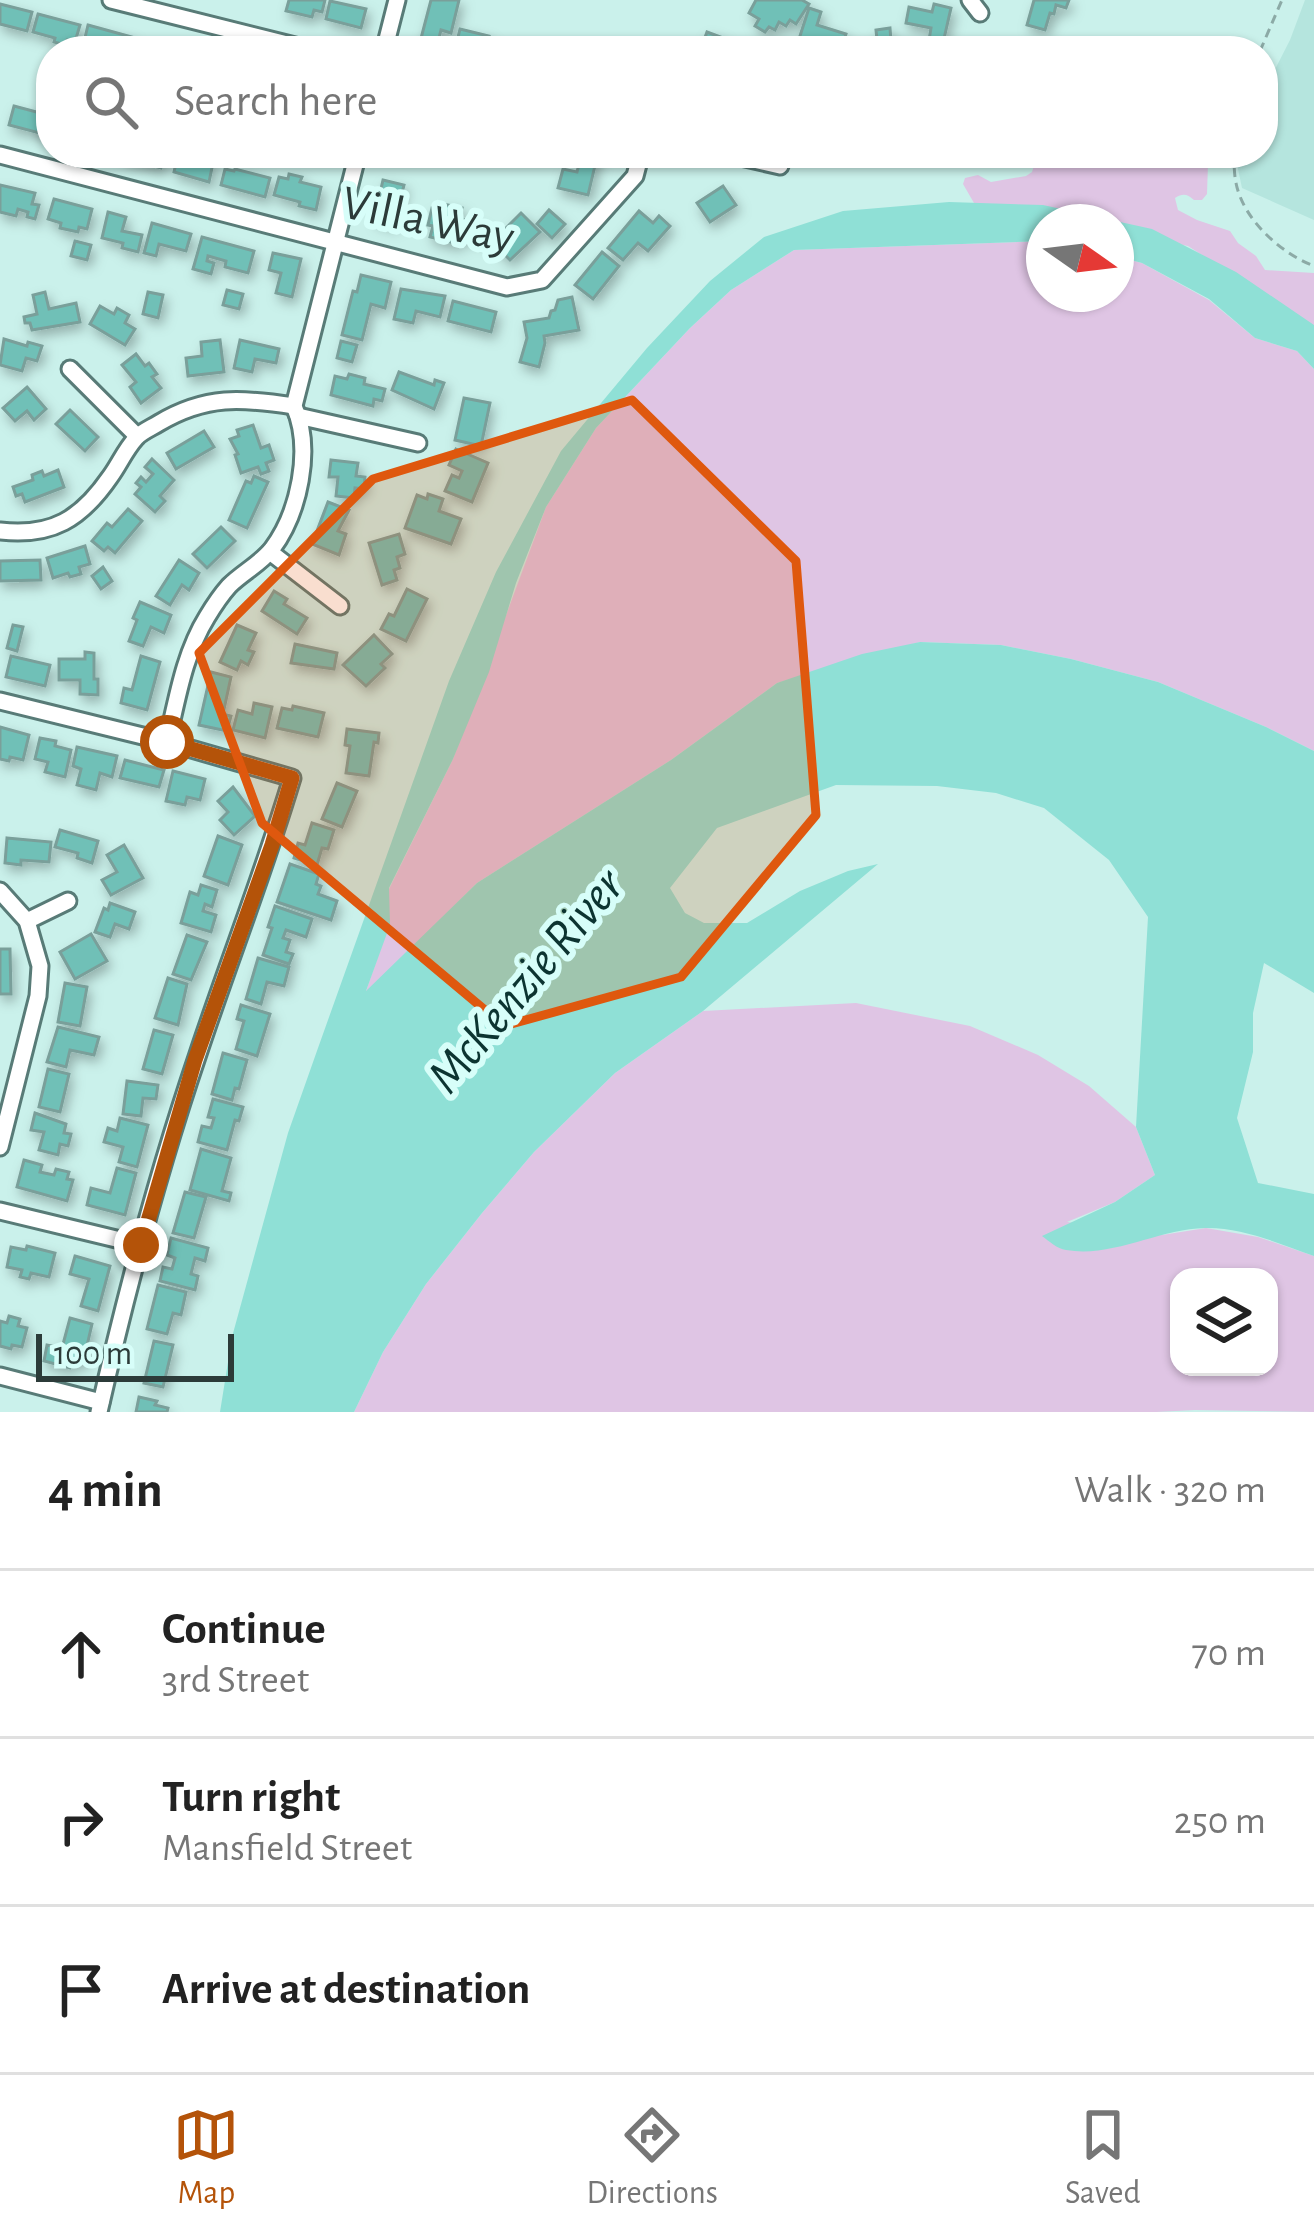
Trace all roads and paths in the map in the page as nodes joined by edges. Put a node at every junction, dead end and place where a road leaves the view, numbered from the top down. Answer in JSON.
{"nodes":[{"id":1,"x":111,"y":0,"type":"edge"},
{"id":2,"x":397,"y":0,"type":"edge"},
{"id":3,"x":1282,"y":0,"type":"edge"},
{"id":4,"x":254,"y":36,"type":"edge"},
{"id":5,"x":388,"y":36,"type":"edge"},
{"id":6,"x":1266,"y":36,"type":"edge"},
{"id":7,"x":0,"y":155,"type":"edge"},
{"id":8,"x":36,"y":164,"type":"edge"},
{"id":9,"x":50,"y":168,"type":"edge"},
{"id":10,"x":354,"y":168,"type":"edge"},
{"id":11,"x":636,"y":168,"type":"edge"},
{"id":12,"x":1235,"y":168,"type":"edge"},
{"id":13,"x":336,"y":242,"type":"junction"},
{"id":14,"x":1314,"y":266,"type":"edge"},
{"id":15,"x":70,"y":369,"type":"dead end"},
{"id":16,"x":296,"y":411,"type":"junction"},
{"id":17,"x":137,"y":436,"type":"junction"},
{"id":18,"x":418,"y":443,"type":"dead end"},
{"id":19,"x":0,"y":531,"type":"edge"},
{"id":20,"x":270,"y":552,"type":"junction"},
{"id":21,"x":340,"y":606,"type":"dead end"},
{"id":22,"x":0,"y":701,"type":"edge"},
{"id":23,"x":167,"y":742,"type":"junction"},
{"id":24,"x":0,"y":891,"type":"edge"},
{"id":25,"x":68,"y":901,"type":"dead end"},
{"id":26,"x":27,"y":921,"type":"junction"},
{"id":27,"x":0,"y":1147,"type":"edge"},
{"id":28,"x":0,"y":1210,"type":"edge"},
{"id":29,"x":141,"y":1245,"type":"junction"},
{"id":30,"x":0,"y":1376,"type":"edge"},
{"id":31,"x":100,"y":1407,"type":"edge"}],
"edges":[{"from":1,"to":4,"type":"street"},
{"from":2,"to":5,"type":"street"},
{"from":3,"to":6,"type":"path"},
{"from":7,"to":8,"type":"street","name":"Villa Way"},
{"from":9,"to":13,"type":"street","name":"Villa Way"},
{"from":10,"to":13,"type":"street"},
{"from":11,"to":13,"type":"street","name":"Villa Way"},
{"from":12,"to":14,"type":"path"},
{"from":13,"to":16,"type":"street"},
{"from":15,"to":17,"type":"street"},
{"from":16,"to":17,"type":"street"},
{"from":16,"to":18,"type":"street"},
{"from":16,"to":20,"type":"street"},
{"from":17,"to":19,"type":"street"},
{"from":20,"to":21,"type":"street"},
{"from":20,"to":23,"type":"street"},
{"from":22,"to":23,"type":"street"},
{"from":23,"to":29,"type":"street"},
{"from":24,"to":26,"type":"street"},
{"from":25,"to":26,"type":"street"},
{"from":26,"to":27,"type":"street"},
{"from":28,"to":29,"type":"street"},
{"from":29,"to":31,"type":"street"},
{"from":30,"to":31,"type":"street"}]}
